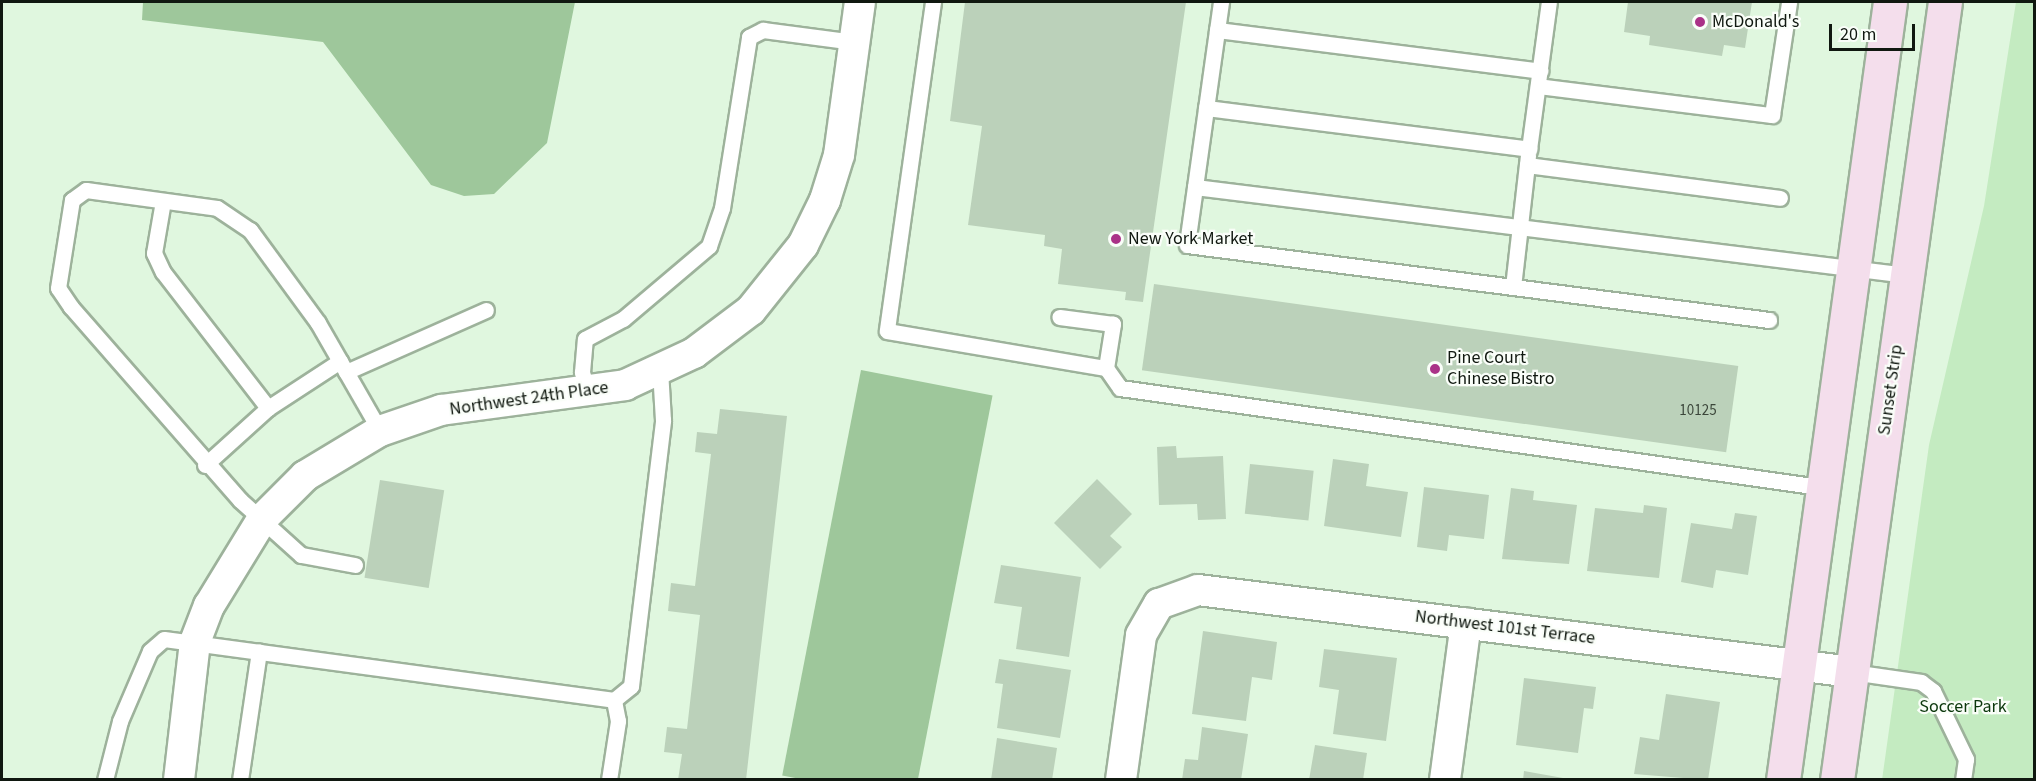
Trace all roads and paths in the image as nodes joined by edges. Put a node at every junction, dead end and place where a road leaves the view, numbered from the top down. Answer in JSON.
{"nodes":[{"id":1,"x":860,"y":2,"type":"edge"},
{"id":2,"x":933,"y":2,"type":"edge"},
{"id":3,"x":1221,"y":2,"type":"edge"},
{"id":4,"x":1549,"y":2,"type":"edge"},
{"id":5,"x":1789,"y":2,"type":"edge"},
{"id":6,"x":1890,"y":2,"type":"edge"},
{"id":7,"x":1945,"y":2,"type":"edge"},
{"id":8,"x":1217,"y":30,"type":"junction"},
{"id":9,"x":854,"y":42,"type":"junction"},
{"id":10,"x":1539,"y":79,"type":"junction"},
{"id":11,"x":1206,"y":108,"type":"junction"},
{"id":12,"x":1528,"y":157,"type":"junction"},
{"id":13,"x":1195,"y":187,"type":"junction"},
{"id":14,"x":1780,"y":198,"type":"dead end"},
{"id":15,"x":163,"y":201,"type":"junction"},
{"id":16,"x":1521,"y":230,"type":"junction"},
{"id":17,"x":1854,"y":269,"type":"junction"},
{"id":18,"x":1907,"y":276,"type":"junction"},
{"id":19,"x":1513,"y":287,"type":"junction"},
{"id":20,"x":486,"y":310,"type":"dead end"},
{"id":21,"x":1059,"y":317,"type":"dead end"},
{"id":22,"x":1769,"y":320,"type":"dead end"},
{"id":23,"x":343,"y":366,"type":"junction"},
{"id":24,"x":1106,"y":368,"type":"junction"},
{"id":25,"x":660,"y":370,"type":"junction"},
{"id":26,"x":588,"y":392,"type":"junction"},
{"id":27,"x":268,"y":408,"type":"junction"},
{"id":28,"x":380,"y":431,"type":"junction"},
{"id":29,"x":205,"y":465,"type":"junction"},
{"id":30,"x":1820,"y":487,"type":"junction"},
{"id":31,"x":263,"y":518,"type":"junction"},
{"id":32,"x":355,"y":565,"type":"dead end"},
{"id":33,"x":1466,"y":623,"type":"junction"},
{"id":34,"x":195,"y":642,"type":"junction"},
{"id":35,"x":259,"y":651,"type":"junction"},
{"id":36,"x":1799,"y":665,"type":"junction"},
{"id":37,"x":1852,"y":672,"type":"junction"},
{"id":38,"x":614,"y":700,"type":"junction"},
{"id":39,"x":105,"y":780,"type":"edge"},
{"id":40,"x":179,"y":780,"type":"edge"},
{"id":41,"x":240,"y":780,"type":"edge"},
{"id":42,"x":609,"y":780,"type":"edge"},
{"id":43,"x":1121,"y":780,"type":"edge"},
{"id":44,"x":1445,"y":780,"type":"edge"},
{"id":45,"x":1783,"y":780,"type":"edge"},
{"id":46,"x":1837,"y":780,"type":"edge"},
{"id":47,"x":1964,"y":780,"type":"edge"}],
"edges":[{"from":1,"to":9,"type":"street","name":"Northwest 24th Place"},
{"from":2,"to":24,"type":"lane"},
{"from":3,"to":8,"type":"lane"},
{"from":4,"to":10,"type":"lane"},
{"from":5,"to":10,"type":"lane"},
{"from":6,"to":17,"type":"street"},
{"from":7,"to":18,"type":"street","name":"Sunset Strip"},
{"from":8,"to":10,"type":"lane"},
{"from":8,"to":11,"type":"lane"},
{"from":9,"to":25,"type":"street","name":"Northwest 24th Place"},
{"from":9,"to":26,"type":"lane"},
{"from":10,"to":12,"type":"lane"},
{"from":11,"to":12,"type":"lane"},
{"from":11,"to":13,"type":"lane"},
{"from":12,"to":14,"type":"lane"},
{"from":12,"to":16,"type":"lane"},
{"from":13,"to":16,"type":"lane"},
{"from":13,"to":19,"type":"lane"},
{"from":15,"to":23,"type":"lane"},
{"from":15,"to":27,"type":"lane"},
{"from":15,"to":29,"type":"lane"},
{"from":16,"to":17,"type":"lane"},
{"from":16,"to":19,"type":"lane"},
{"from":17,"to":18,"type":"lane"},
{"from":17,"to":30,"type":"street"},
{"from":18,"to":37,"type":"street","name":"Sunset Strip"},
{"from":19,"to":22,"type":"lane"},
{"from":20,"to":23,"type":"lane"},
{"from":21,"to":24,"type":"lane"},
{"from":23,"to":27,"type":"lane"},
{"from":23,"to":28,"type":"lane"},
{"from":24,"to":30,"type":"lane"},
{"from":25,"to":26,"type":"street","name":"Northwest 24th Place"},
{"from":25,"to":38,"type":"lane"},
{"from":26,"to":28,"type":"street","name":"Northwest 24th Place"},
{"from":27,"to":29,"type":"lane"},
{"from":28,"to":31,"type":"street","name":"Northwest 24th Place"},
{"from":29,"to":31,"type":"lane"},
{"from":30,"to":36,"type":"street"},
{"from":31,"to":32,"type":"lane"},
{"from":31,"to":34,"type":"street","name":"Northwest 24th Place"},
{"from":33,"to":36,"type":"street","name":"Northwest 101st Terrace"},
{"from":33,"to":43,"type":"street","name":"Northwest 101st Terrace"},
{"from":33,"to":44,"type":"street"},
{"from":34,"to":35,"type":"lane"},
{"from":34,"to":39,"type":"lane"},
{"from":34,"to":40,"type":"street","name":"Northwest 24th Place"},
{"from":35,"to":38,"type":"lane"},
{"from":35,"to":41,"type":"lane"},
{"from":36,"to":37,"type":"street","name":"Northwest 101st Terrace"},
{"from":36,"to":45,"type":"street"},
{"from":37,"to":46,"type":"street","name":"Sunset Strip"},
{"from":37,"to":47,"type":"lane"},
{"from":38,"to":42,"type":"lane"}]}
